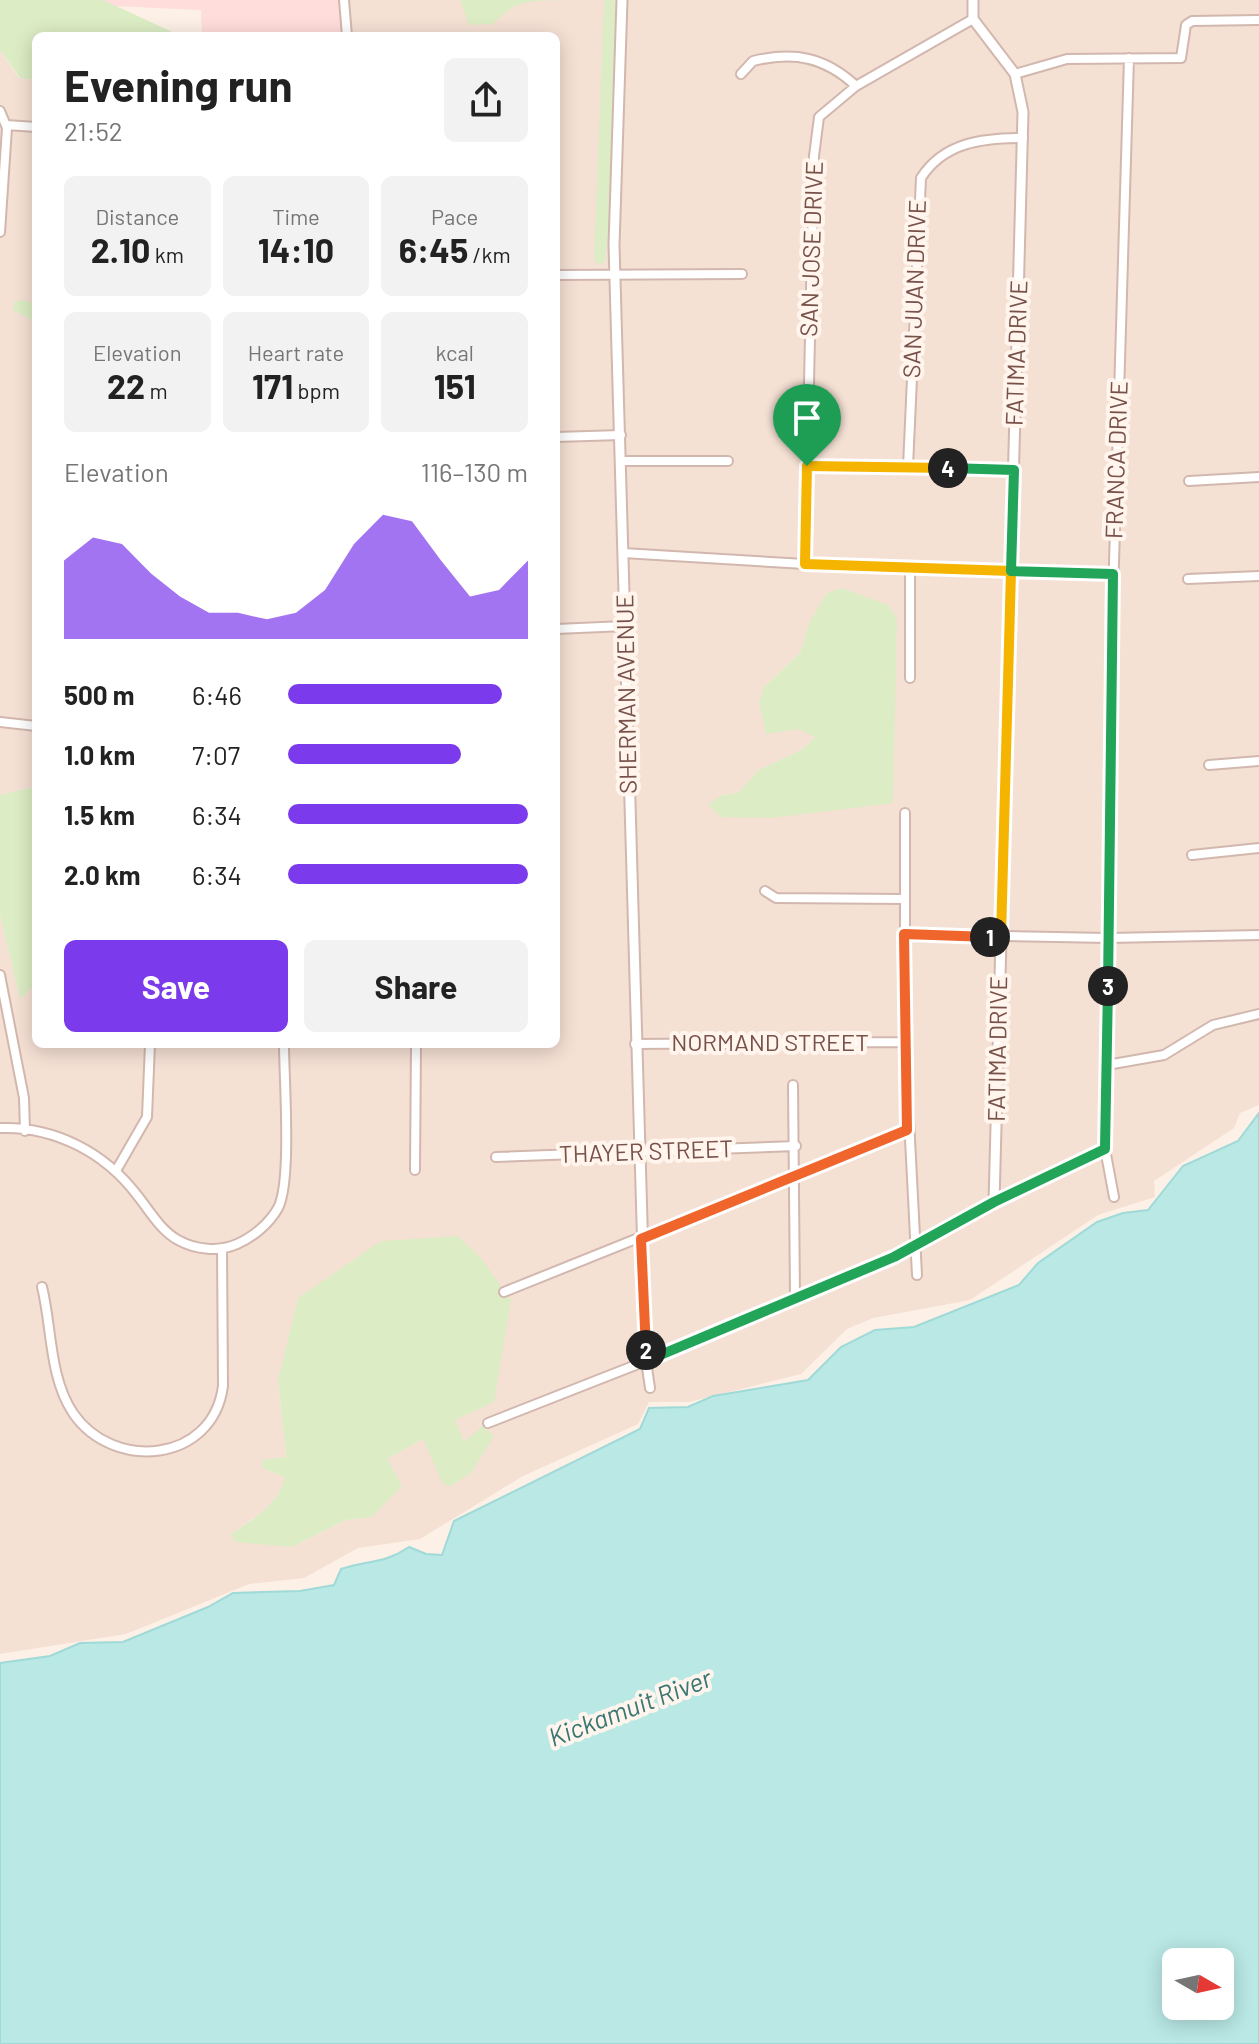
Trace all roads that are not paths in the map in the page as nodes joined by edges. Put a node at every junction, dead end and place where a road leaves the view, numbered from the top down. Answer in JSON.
{"nodes":[{"id":1,"x":344,"y":0,"type":"edge"},
{"id":2,"x":622,"y":0,"type":"edge"},
{"id":3,"x":973,"y":0,"type":"edge"},
{"id":4,"x":973,"y":19,"type":"junction"},
{"id":5,"x":1259,"y":20,"type":"edge"},
{"id":6,"x":347,"y":32,"type":"edge"},
{"id":7,"x":1129,"y":58,"type":"junction"},
{"id":8,"x":741,"y":74,"type":"dead end"},
{"id":9,"x":1015,"y":74,"type":"junction"},
{"id":10,"x":856,"y":86,"type":"junction"},
{"id":11,"x":0,"y":111,"type":"edge"},
{"id":12,"x":6,"y":125,"type":"junction"},
{"id":13,"x":32,"y":127,"type":"edge"},
{"id":14,"x":1023,"y":138,"type":"junction"},
{"id":15,"x":0,"y":232,"type":"edge"},
{"id":16,"x":742,"y":274,"type":"dead end"},
{"id":17,"x":560,"y":275,"type":"edge"},
{"id":18,"x":615,"y":276,"type":"junction"},
{"id":19,"x":621,"y":435,"type":"junction"},
{"id":20,"x":560,"y":437,"type":"edge"},
{"id":21,"x":623,"y":461,"type":"junction"},
{"id":22,"x":728,"y":461,"type":"dead end"},
{"id":23,"x":807,"y":466,"type":"junction"},
{"id":24,"x":908,"y":467,"type":"junction"},
{"id":25,"x":1014,"y":470,"type":"junction"},
{"id":26,"x":1259,"y":477,"type":"edge"},
{"id":27,"x":1189,"y":481,"type":"dead end"},
{"id":28,"x":623,"y":553,"type":"junction"},
{"id":29,"x":805,"y":564,"type":"junction"},
{"id":30,"x":910,"y":567,"type":"junction"},
{"id":31,"x":1011,"y":571,"type":"junction"},
{"id":32,"x":1113,"y":574,"type":"junction"},
{"id":33,"x":1259,"y":576,"type":"edge"},
{"id":34,"x":1188,"y":579,"type":"dead end"},
{"id":35,"x":625,"y":626,"type":"junction"},
{"id":36,"x":560,"y":629,"type":"edge"},
{"id":37,"x":910,"y":678,"type":"dead end"},
{"id":38,"x":0,"y":722,"type":"edge"},
{"id":39,"x":32,"y":726,"type":"edge"},
{"id":40,"x":1259,"y":761,"type":"edge"},
{"id":41,"x":1209,"y":765,"type":"dead end"},
{"id":42,"x":905,"y":813,"type":"dead end"},
{"id":43,"x":1259,"y":848,"type":"edge"},
{"id":44,"x":1192,"y":855,"type":"dead end"},
{"id":45,"x":765,"y":891,"type":"dead end"},
{"id":46,"x":904,"y":899,"type":"junction"},
{"id":47,"x":904,"y":934,"type":"junction"},
{"id":48,"x":1259,"y":935,"type":"edge"},
{"id":49,"x":1001,"y":937,"type":"junction"},
{"id":50,"x":1108,"y":938,"type":"junction"},
{"id":51,"x":0,"y":975,"type":"edge"},
{"id":52,"x":1259,"y":1014,"type":"edge"},
{"id":53,"x":905,"y":1042,"type":"junction"},
{"id":54,"x":635,"y":1044,"type":"junction"},
{"id":55,"x":150,"y":1048,"type":"edge"},
{"id":56,"x":284,"y":1048,"type":"edge"},
{"id":57,"x":416,"y":1048,"type":"edge"},
{"id":58,"x":1107,"y":1065,"type":"junction"},
{"id":59,"x":793,"y":1085,"type":"dead end"},
{"id":60,"x":0,"y":1128,"type":"edge"},
{"id":61,"x":907,"y":1130,"type":"junction"},
{"id":62,"x":25,"y":1131,"type":"junction"},
{"id":63,"x":796,"y":1146,"type":"junction"},
{"id":64,"x":1105,"y":1149,"type":"junction"},
{"id":65,"x":639,"y":1154,"type":"junction"},
{"id":66,"x":496,"y":1157,"type":"dead end"},
{"id":67,"x":117,"y":1169,"type":"junction"},
{"id":68,"x":415,"y":1170,"type":"dead end"},
{"id":69,"x":796,"y":1177,"type":"junction"},
{"id":70,"x":1114,"y":1197,"type":"dead end"},
{"id":71,"x":994,"y":1202,"type":"junction"},
{"id":72,"x":641,"y":1239,"type":"junction"},
{"id":73,"x":913,"y":1247,"type":"junction"},
{"id":74,"x":222,"y":1248,"type":"junction"},
{"id":75,"x":917,"y":1275,"type":"dead end"},
{"id":76,"x":42,"y":1287,"type":"dead end"},
{"id":77,"x":504,"y":1292,"type":"dead end"},
{"id":78,"x":795,"y":1296,"type":"junction"},
{"id":79,"x":646,"y":1361,"type":"junction"},
{"id":80,"x":650,"y":1388,"type":"dead end"},
{"id":81,"x":488,"y":1423,"type":"dead end"}],
"edges":[{"from":1,"to":6,"type":"street"},
{"from":2,"to":18,"type":"street","name":"SHERMAN AVENUE"},
{"from":3,"to":4,"type":"street"},
{"from":4,"to":9,"type":"street","name":"FATIMA DRIVE"},
{"from":4,"to":10,"type":"street","name":"SAN JOSE DRIVE"},
{"from":5,"to":7,"type":"street"},
{"from":7,"to":9,"type":"street"},
{"from":7,"to":32,"type":"street","name":"FRANCA DRIVE"},
{"from":8,"to":10,"type":"street"},
{"from":9,"to":14,"type":"street","name":"FATIMA DRIVE"},
{"from":10,"to":23,"type":"street","name":"SAN JOSE DRIVE"},
{"from":11,"to":12,"type":"street"},
{"from":12,"to":13,"type":"street"},
{"from":12,"to":15,"type":"street"},
{"from":14,"to":24,"type":"street","name":"SAN JUAN DRIVE"},
{"from":14,"to":25,"type":"street","name":"FATIMA DRIVE"},
{"from":16,"to":18,"type":"street"},
{"from":17,"to":18,"type":"street"},
{"from":18,"to":19,"type":"street","name":"SHERMAN AVENUE"},
{"from":19,"to":20,"type":"street"},
{"from":19,"to":21,"type":"street","name":"SHERMAN AVENUE"},
{"from":21,"to":22,"type":"street"},
{"from":21,"to":28,"type":"street","name":"SHERMAN AVENUE"},
{"from":23,"to":24,"type":"street"},
{"from":23,"to":29,"type":"street","name":"SAN JOSE DRIVE"},
{"from":24,"to":25,"type":"street"},
{"from":25,"to":31,"type":"street","name":"FATIMA DRIVE"},
{"from":26,"to":27,"type":"street"},
{"from":28,"to":29,"type":"street"},
{"from":28,"to":35,"type":"street","name":"SHERMAN AVENUE"},
{"from":29,"to":30,"type":"street"},
{"from":30,"to":31,"type":"street"},
{"from":30,"to":37,"type":"street"},
{"from":31,"to":32,"type":"street"},
{"from":31,"to":49,"type":"street","name":"FATIMA DRIVE"},
{"from":32,"to":50,"type":"street","name":"FRANCA DRIVE"},
{"from":33,"to":34,"type":"street"},
{"from":35,"to":36,"type":"street"},
{"from":35,"to":54,"type":"street","name":"SHERMAN AVENUE"},
{"from":38,"to":39,"type":"street"},
{"from":40,"to":41,"type":"street"},
{"from":42,"to":46,"type":"street"},
{"from":43,"to":44,"type":"street"},
{"from":45,"to":46,"type":"street"},
{"from":46,"to":47,"type":"street"},
{"from":47,"to":49,"type":"street"},
{"from":47,"to":53,"type":"street"},
{"from":48,"to":50,"type":"street"},
{"from":49,"to":50,"type":"street"},
{"from":49,"to":71,"type":"street","name":"FATIMA DRIVE"},
{"from":50,"to":58,"type":"street","name":"FRANCA DRIVE"},
{"from":51,"to":62,"type":"street"},
{"from":52,"to":58,"type":"street"},
{"from":53,"to":54,"type":"street","name":"NORMAND STREET"},
{"from":53,"to":61,"type":"street"},
{"from":54,"to":65,"type":"street","name":"SHERMAN AVENUE"},
{"from":55,"to":67,"type":"street"},
{"from":56,"to":74,"type":"street"},
{"from":57,"to":68,"type":"street"},
{"from":58,"to":64,"type":"street","name":"FRANCA DRIVE"},
{"from":59,"to":63,"type":"street"},
{"from":60,"to":62,"type":"street"},
{"from":61,"to":69,"type":"street"},
{"from":61,"to":73,"type":"street"},
{"from":62,"to":67,"type":"street"},
{"from":63,"to":65,"type":"street","name":"THAYER STREET"},
{"from":63,"to":69,"type":"street"},
{"from":64,"to":70,"type":"street","name":"FRANCA DRIVE"},
{"from":64,"to":71,"type":"street"},
{"from":65,"to":66,"type":"street","name":"THAYER STREET"},
{"from":65,"to":72,"type":"street","name":"SHERMAN AVENUE"},
{"from":67,"to":74,"type":"street"},
{"from":69,"to":72,"type":"street"},
{"from":69,"to":78,"type":"street"},
{"from":71,"to":73,"type":"street"},
{"from":72,"to":77,"type":"street"},
{"from":72,"to":79,"type":"street","name":"SHERMAN AVENUE"},
{"from":73,"to":75,"type":"street"},
{"from":73,"to":78,"type":"street"},
{"from":74,"to":76,"type":"street"},
{"from":78,"to":79,"type":"street"},
{"from":79,"to":80,"type":"street","name":"SHERMAN AVENUE"},
{"from":79,"to":81,"type":"street"}]}
